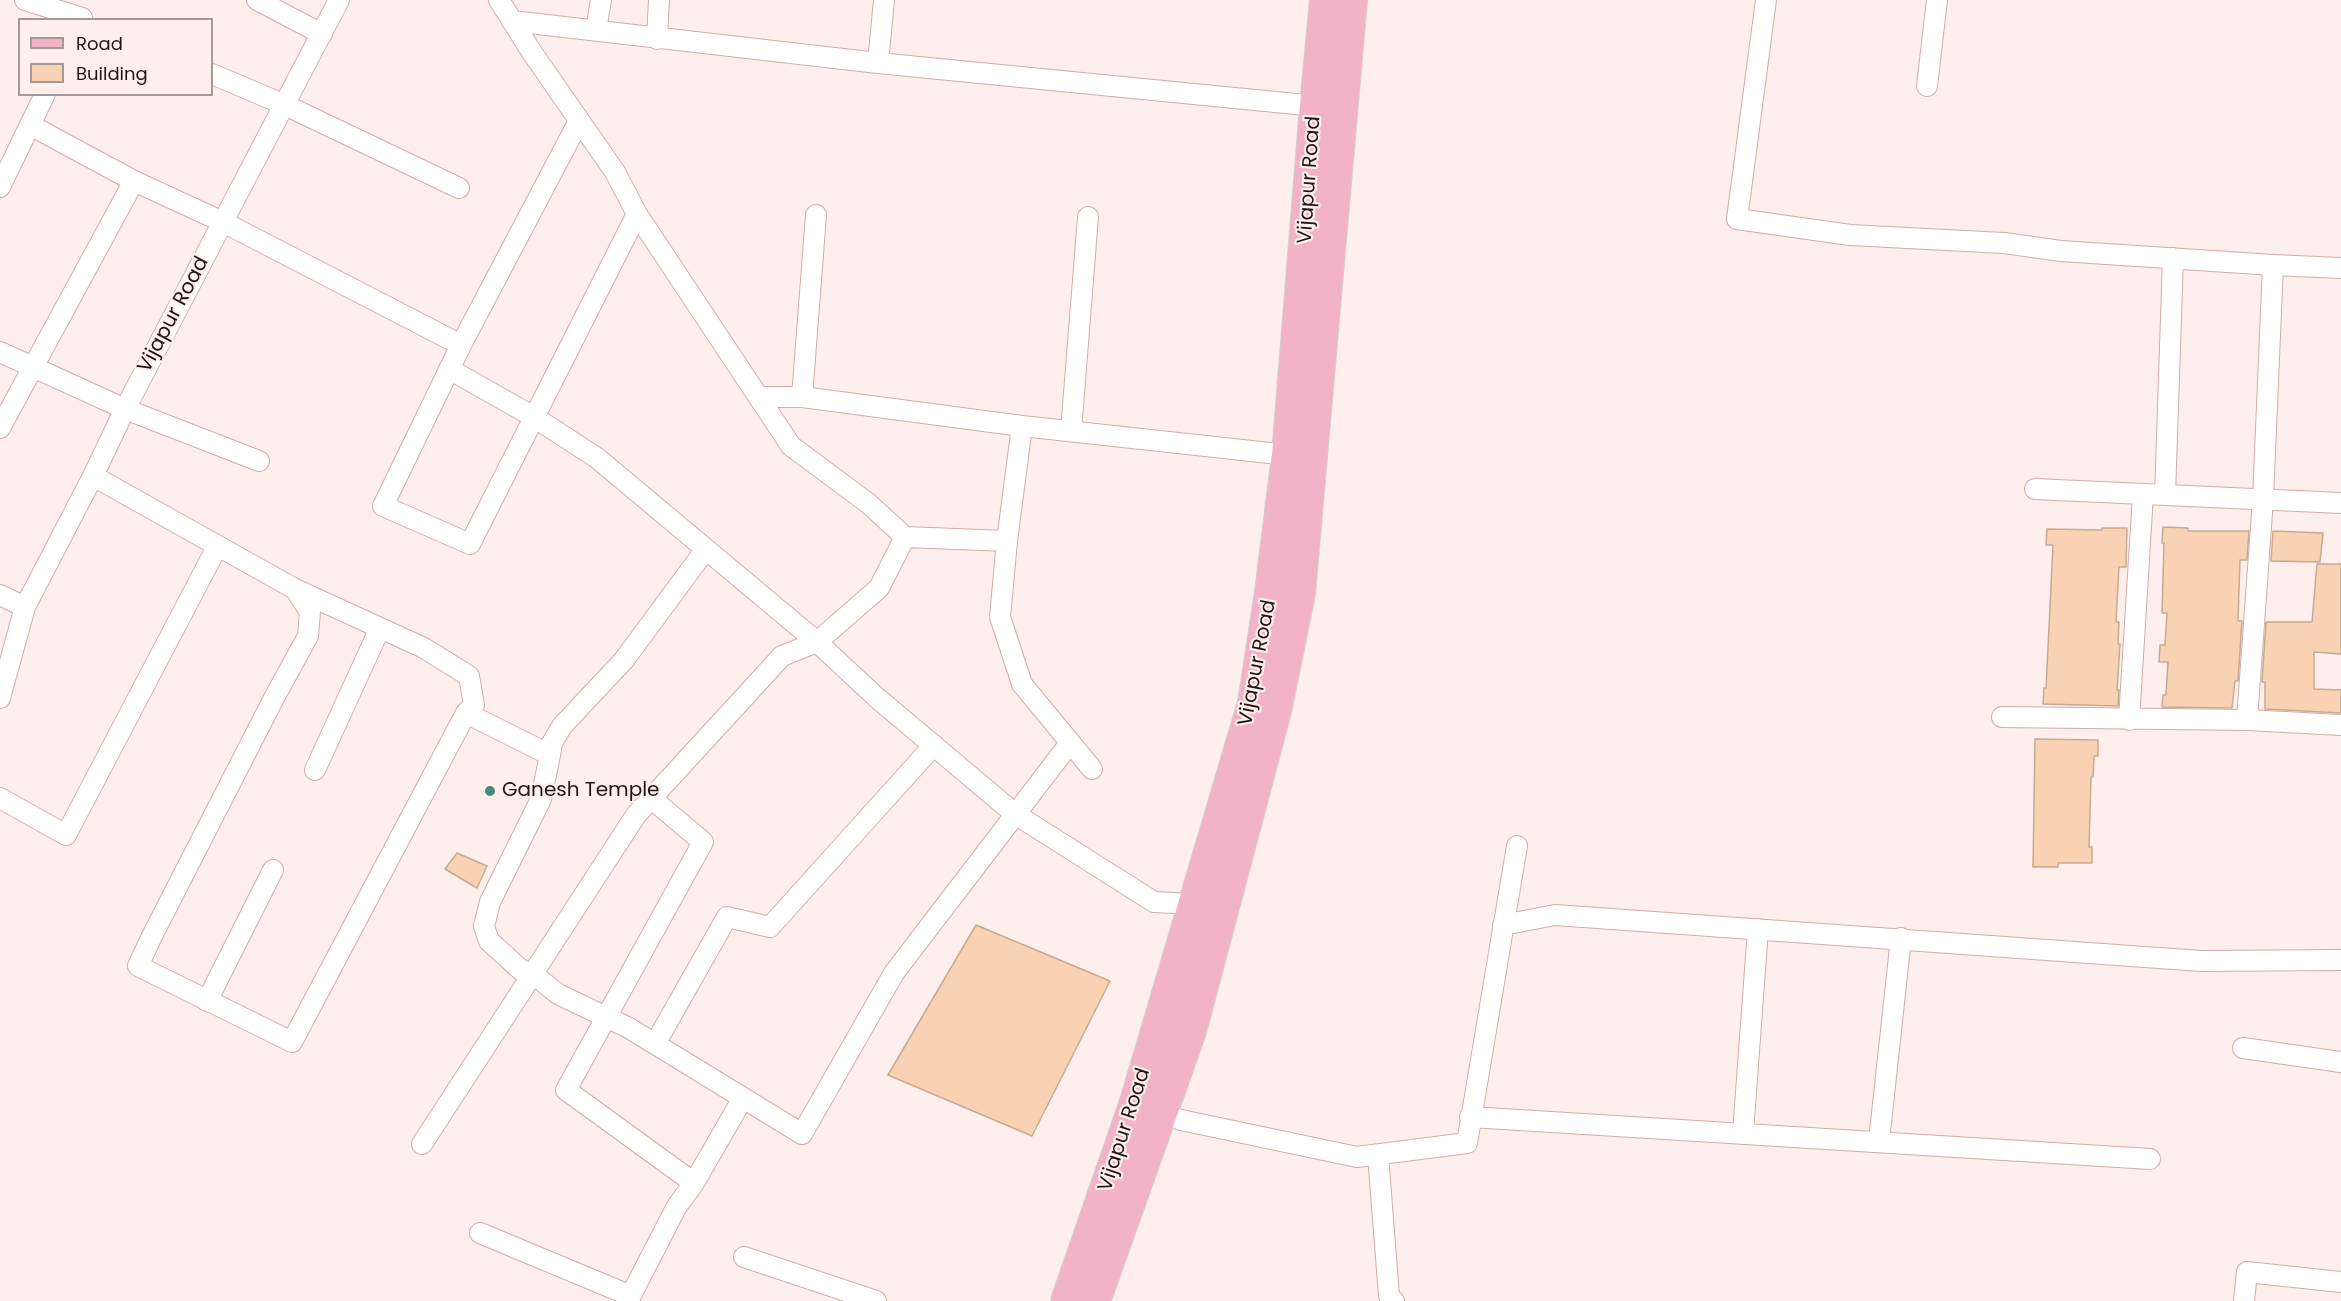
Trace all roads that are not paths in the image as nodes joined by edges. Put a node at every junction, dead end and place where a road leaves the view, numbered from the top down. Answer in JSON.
{"nodes":[{"id":1,"x":24,"y":0,"type":"edge"},
{"id":2,"x":257,"y":0,"type":"edge"},
{"id":3,"x":339,"y":0,"type":"edge"},
{"id":4,"x":499,"y":0,"type":"edge"},
{"id":5,"x":600,"y":0,"type":"edge"},
{"id":6,"x":659,"y":0,"type":"edge"},
{"id":7,"x":884,"y":0,"type":"edge"},
{"id":8,"x":1326,"y":0,"type":"edge"},
{"id":9,"x":1351,"y":0,"type":"edge"},
{"id":10,"x":1766,"y":0,"type":"edge"},
{"id":11,"x":1937,"y":0,"type":"edge"},
{"id":12,"x":79,"y":18,"type":"edge"},
{"id":13,"x":512,"y":21,"type":"junction"},
{"id":14,"x":596,"y":30,"type":"junction"},
{"id":15,"x":322,"y":34,"type":"junction"},
{"id":16,"x":657,"y":39,"type":"junction"},
{"id":17,"x":878,"y":63,"type":"junction"},
{"id":18,"x":213,"y":74,"type":"edge"},
{"id":19,"x":1927,"y":86,"type":"dead end"},
{"id":20,"x":44,"y":96,"type":"edge"},
{"id":21,"x":285,"y":105,"type":"junction"},
{"id":22,"x":1316,"y":106,"type":"junction"},
{"id":23,"x":579,"y":120,"type":"junction"},
{"id":24,"x":30,"y":125,"type":"junction"},
{"id":25,"x":134,"y":181,"type":"junction"},
{"id":26,"x":0,"y":187,"type":"edge"},
{"id":27,"x":459,"y":188,"type":"dead end"},
{"id":28,"x":637,"y":214,"type":"junction"},
{"id":29,"x":816,"y":215,"type":"dead end"},
{"id":30,"x":1088,"y":217,"type":"dead end"},
{"id":31,"x":223,"y":222,"type":"junction"},
{"id":32,"x":2174,"y":258,"type":"junction"},
{"id":33,"x":2272,"y":265,"type":"junction"},
{"id":34,"x":2341,"y":268,"type":"edge"},
{"id":35,"x":461,"y":345,"type":"junction"},
{"id":36,"x":0,"y":352,"type":"edge"},
{"id":37,"x":33,"y":367,"type":"junction"},
{"id":38,"x":449,"y":369,"type":"junction"},
{"id":39,"x":802,"y":397,"type":"junction"},
{"id":40,"x":759,"y":398,"type":"junction"},
{"id":41,"x":125,"y":409,"type":"junction"},
{"id":42,"x":534,"y":417,"type":"junction"},
{"id":43,"x":1022,"y":426,"type":"junction"},
{"id":44,"x":0,"y":428,"type":"edge"},
{"id":45,"x":1071,"y":431,"type":"junction"},
{"id":46,"x":1288,"y":455,"type":"junction"},
{"id":47,"x":259,"y":461,"type":"dead end"},
{"id":48,"x":93,"y":476,"type":"junction"},
{"id":49,"x":2036,"y":489,"type":"dead end"},
{"id":50,"x":2143,"y":494,"type":"junction"},
{"id":51,"x":2165,"y":495,"type":"junction"},
{"id":52,"x":2263,"y":499,"type":"junction"},
{"id":53,"x":2341,"y":503,"type":"edge"},
{"id":54,"x":905,"y":537,"type":"junction"},
{"id":55,"x":1006,"y":541,"type":"junction"},
{"id":56,"x":217,"y":547,"type":"junction"},
{"id":57,"x":706,"y":549,"type":"junction"},
{"id":58,"x":295,"y":589,"type":"junction"},
{"id":59,"x":0,"y":595,"type":"edge"},
{"id":60,"x":25,"y":607,"type":"junction"},
{"id":61,"x":380,"y":628,"type":"junction"},
{"id":62,"x":817,"y":642,"type":"junction"},
{"id":63,"x":0,"y":698,"type":"edge"},
{"id":64,"x":466,"y":713,"type":"junction"},
{"id":65,"x":2002,"y":717,"type":"dead end"},
{"id":66,"x":2129,"y":720,"type":"junction"},
{"id":67,"x":2247,"y":720,"type":"junction"},
{"id":68,"x":2341,"y":724,"type":"edge"},
{"id":69,"x":1070,"y":743,"type":"junction"},
{"id":70,"x":934,"y":745,"type":"junction"},
{"id":71,"x":550,"y":754,"type":"junction"},
{"id":72,"x":1092,"y":769,"type":"dead end"},
{"id":73,"x":315,"y":770,"type":"dead end"},
{"id":74,"x":0,"y":798,"type":"edge"},
{"id":75,"x":652,"y":799,"type":"junction"},
{"id":76,"x":1015,"y":814,"type":"junction"},
{"id":77,"x":1517,"y":846,"type":"dead end"},
{"id":78,"x":273,"y":870,"type":"dead end"},
{"id":79,"x":1194,"y":904,"type":"junction"},
{"id":80,"x":1503,"y":925,"type":"junction"},
{"id":81,"x":1758,"y":929,"type":"junction"},
{"id":82,"x":1900,"y":939,"type":"junction"},
{"id":83,"x":2341,"y":960,"type":"edge"},
{"id":84,"x":533,"y":974,"type":"junction"},
{"id":85,"x":207,"y":1001,"type":"junction"},
{"id":86,"x":607,"y":1017,"type":"junction"},
{"id":87,"x":656,"y":1044,"type":"junction"},
{"id":88,"x":2243,"y":1048,"type":"dead end"},
{"id":89,"x":2341,"y":1062,"type":"edge"},
{"id":90,"x":743,"y":1098,"type":"junction"},
{"id":91,"x":1162,"y":1114,"type":"junction"},
{"id":92,"x":1470,"y":1117,"type":"junction"},
{"id":93,"x":1743,"y":1133,"type":"junction"},
{"id":94,"x":1879,"y":1141,"type":"junction"},
{"id":95,"x":422,"y":1144,"type":"dead end"},
{"id":96,"x":1378,"y":1155,"type":"junction"},
{"id":97,"x":2150,"y":1159,"type":"dead end"},
{"id":98,"x":694,"y":1184,"type":"junction"},
{"id":99,"x":480,"y":1233,"type":"dead end"},
{"id":100,"x":744,"y":1257,"type":"dead end"},
{"id":101,"x":2341,"y":1282,"type":"edge"},
{"id":102,"x":629,"y":1298,"type":"edge"},
{"id":103,"x":876,"y":1301,"type":"edge"},
{"id":104,"x":1067,"y":1301,"type":"edge"},
{"id":105,"x":1094,"y":1301,"type":"edge"},
{"id":106,"x":1394,"y":1301,"type":"edge"},
{"id":107,"x":2244,"y":1301,"type":"edge"}],
"edges":[{"from":1,"to":12,"type":"street"},
{"from":2,"to":15,"type":"street"},
{"from":3,"to":15,"type":"street","name":"Vijapur Road"},
{"from":4,"to":13,"type":"street"},
{"from":5,"to":14,"type":"street"},
{"from":6,"to":16,"type":"street"},
{"from":7,"to":17,"type":"street"},
{"from":8,"to":22,"type":"main road","name":"Vijapur Road"},
{"from":9,"to":91,"type":"main road","name":"Vijapur Road"},
{"from":10,"to":32,"type":"street"},
{"from":11,"to":19,"type":"street"},
{"from":13,"to":14,"type":"street"},
{"from":13,"to":23,"type":"street"},
{"from":14,"to":16,"type":"street"},
{"from":15,"to":21,"type":"street","name":"Vijapur Road"},
{"from":16,"to":17,"type":"street"},
{"from":17,"to":22,"type":"street"},
{"from":18,"to":21,"type":"street"},
{"from":20,"to":24,"type":"street"},
{"from":21,"to":27,"type":"street"},
{"from":21,"to":31,"type":"street","name":"Vijapur Road"},
{"from":22,"to":46,"type":"main road","name":"Vijapur Road"},
{"from":23,"to":28,"type":"street"},
{"from":23,"to":35,"type":"street"},
{"from":24,"to":25,"type":"street"},
{"from":24,"to":26,"type":"street"},
{"from":25,"to":31,"type":"street"},
{"from":25,"to":37,"type":"street"},
{"from":28,"to":40,"type":"street"},
{"from":28,"to":42,"type":"street"},
{"from":29,"to":39,"type":"street"},
{"from":30,"to":45,"type":"street"},
{"from":31,"to":35,"type":"street"},
{"from":31,"to":41,"type":"street","name":"Vijapur Road"},
{"from":32,"to":33,"type":"street"},
{"from":32,"to":51,"type":"street"},
{"from":33,"to":34,"type":"street"},
{"from":33,"to":52,"type":"street"},
{"from":35,"to":38,"type":"street"},
{"from":36,"to":37,"type":"street"},
{"from":37,"to":41,"type":"street"},
{"from":37,"to":44,"type":"street"},
{"from":38,"to":42,"type":"street"},
{"from":38,"to":42,"type":"street"},
{"from":39,"to":40,"type":"street"},
{"from":39,"to":43,"type":"street"},
{"from":40,"to":54,"type":"street"},
{"from":41,"to":47,"type":"street"},
{"from":41,"to":48,"type":"street","name":"Vijapur Road"},
{"from":42,"to":57,"type":"street"},
{"from":43,"to":45,"type":"street"},
{"from":43,"to":55,"type":"street"},
{"from":45,"to":46,"type":"street"},
{"from":46,"to":79,"type":"main road","name":"Vijapur Road"},
{"from":48,"to":56,"type":"street"},
{"from":48,"to":60,"type":"street","name":"Vijapur Road"},
{"from":49,"to":50,"type":"street"},
{"from":50,"to":51,"type":"street"},
{"from":50,"to":66,"type":"street"},
{"from":51,"to":52,"type":"street"},
{"from":52,"to":53,"type":"street"},
{"from":52,"to":67,"type":"street"},
{"from":54,"to":55,"type":"street"},
{"from":54,"to":62,"type":"street"},
{"from":55,"to":69,"type":"street"},
{"from":56,"to":58,"type":"street"},
{"from":56,"to":74,"type":"street"},
{"from":57,"to":62,"type":"street"},
{"from":57,"to":71,"type":"street"},
{"from":58,"to":61,"type":"street"},
{"from":58,"to":85,"type":"street"},
{"from":59,"to":60,"type":"street"},
{"from":60,"to":63,"type":"street","name":"Vijapur Road"},
{"from":61,"to":64,"type":"street"},
{"from":61,"to":73,"type":"street"},
{"from":62,"to":70,"type":"street"},
{"from":62,"to":75,"type":"street"},
{"from":64,"to":71,"type":"street"},
{"from":64,"to":85,"type":"street"},
{"from":65,"to":66,"type":"street"},
{"from":66,"to":67,"type":"street"},
{"from":67,"to":68,"type":"street"},
{"from":69,"to":72,"type":"street"},
{"from":69,"to":76,"type":"street"},
{"from":70,"to":76,"type":"street"},
{"from":70,"to":87,"type":"street"},
{"from":71,"to":84,"type":"street"},
{"from":75,"to":84,"type":"street"},
{"from":75,"to":86,"type":"street"},
{"from":76,"to":79,"type":"street"},
{"from":76,"to":90,"type":"street"},
{"from":77,"to":80,"type":"street"},
{"from":78,"to":85,"type":"street"},
{"from":79,"to":104,"type":"main road","name":"Vijapur Road"},
{"from":80,"to":81,"type":"street"},
{"from":80,"to":92,"type":"street"},
{"from":81,"to":82,"type":"street"},
{"from":81,"to":93,"type":"street"},
{"from":82,"to":83,"type":"street"},
{"from":82,"to":94,"type":"street"},
{"from":84,"to":86,"type":"street"},
{"from":84,"to":95,"type":"street"},
{"from":86,"to":87,"type":"street"},
{"from":86,"to":98,"type":"street"},
{"from":87,"to":90,"type":"street"},
{"from":88,"to":89,"type":"street"},
{"from":90,"to":98,"type":"street"},
{"from":91,"to":96,"type":"street"},
{"from":91,"to":105,"type":"main road","name":"Vijapur Road"},
{"from":92,"to":93,"type":"street"},
{"from":92,"to":96,"type":"street"},
{"from":93,"to":94,"type":"street"},
{"from":94,"to":97,"type":"street"},
{"from":96,"to":106,"type":"street"},
{"from":98,"to":102,"type":"street"},
{"from":99,"to":102,"type":"street"},
{"from":100,"to":103,"type":"street"},
{"from":101,"to":107,"type":"street"}]}
